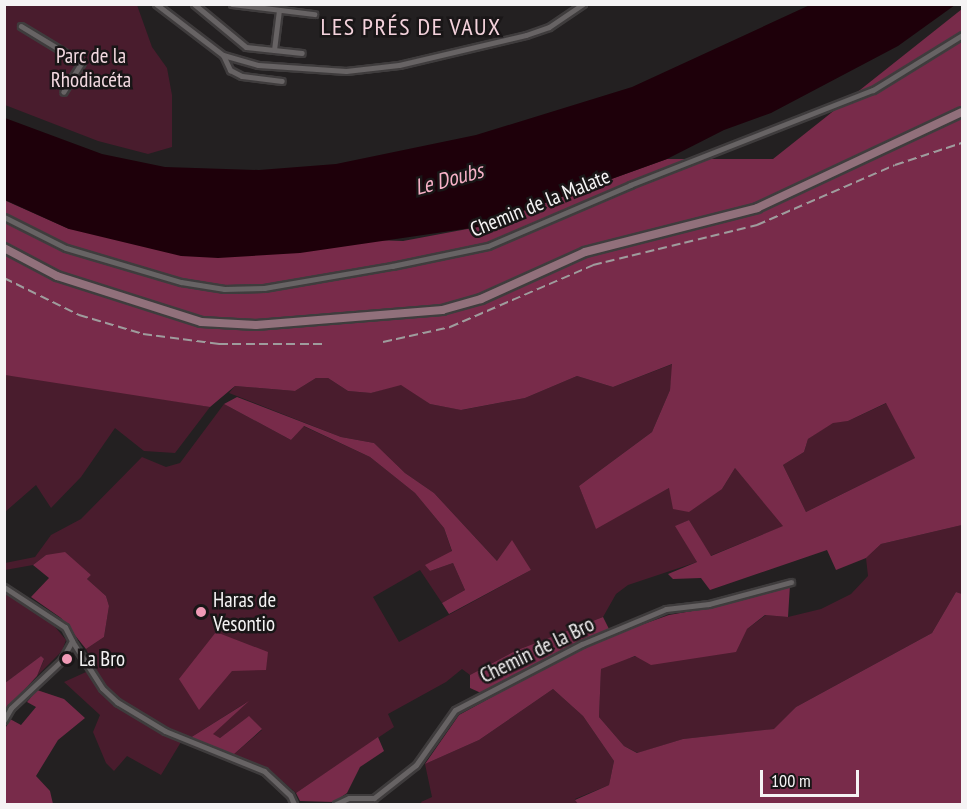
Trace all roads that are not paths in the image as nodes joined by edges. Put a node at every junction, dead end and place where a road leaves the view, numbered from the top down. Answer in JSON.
{"nodes":[{"id":1,"x":156,"y":4,"type":"edge"},
{"id":2,"x":194,"y":4,"type":"edge"},
{"id":3,"x":232,"y":4,"type":"edge"},
{"id":4,"x":583,"y":4,"type":"edge"},
{"id":5,"x":279,"y":10,"type":"junction"},
{"id":6,"x":314,"y":14,"type":"dead end"},
{"id":7,"x":21,"y":26,"type":"dead end"},
{"id":8,"x":963,"y":35,"type":"edge"},
{"id":9,"x":274,"y":50,"type":"junction"},
{"id":10,"x":302,"y":53,"type":"dead end"},
{"id":11,"x":223,"y":55,"type":"junction"},
{"id":12,"x":282,"y":81,"type":"dead end"},
{"id":13,"x":63,"y":92,"type":"dead end"},
{"id":14,"x":963,"y":112,"type":"edge"},
{"id":15,"x":4,"y":217,"type":"edge"},
{"id":16,"x":4,"y":248,"type":"edge"},
{"id":17,"x":791,"y":582,"type":"dead end"},
{"id":18,"x":4,"y":587,"type":"edge"},
{"id":19,"x":72,"y":641,"type":"junction"},
{"id":20,"x":4,"y":720,"type":"edge"},
{"id":21,"x":294,"y":804,"type":"edge"},
{"id":22,"x":336,"y":804,"type":"edge"}],
"edges":[{"from":1,"to":11,"type":"street"},
{"from":2,"to":9,"type":"street"},
{"from":3,"to":5,"type":"street"},
{"from":4,"to":11,"type":"street"},
{"from":5,"to":6,"type":"street"},
{"from":5,"to":9,"type":"street"},
{"from":7,"to":13,"type":"street"},
{"from":8,"to":15,"type":"street","name":"Chemin de la Malate"},
{"from":9,"to":10,"type":"street"},
{"from":11,"to":12,"type":"street"},
{"from":14,"to":16,"type":"main road"},
{"from":17,"to":22,"type":"street","name":"Chemin de la Bro"},
{"from":18,"to":19,"type":"street"},
{"from":19,"to":20,"type":"street"},
{"from":19,"to":21,"type":"street"}]}
